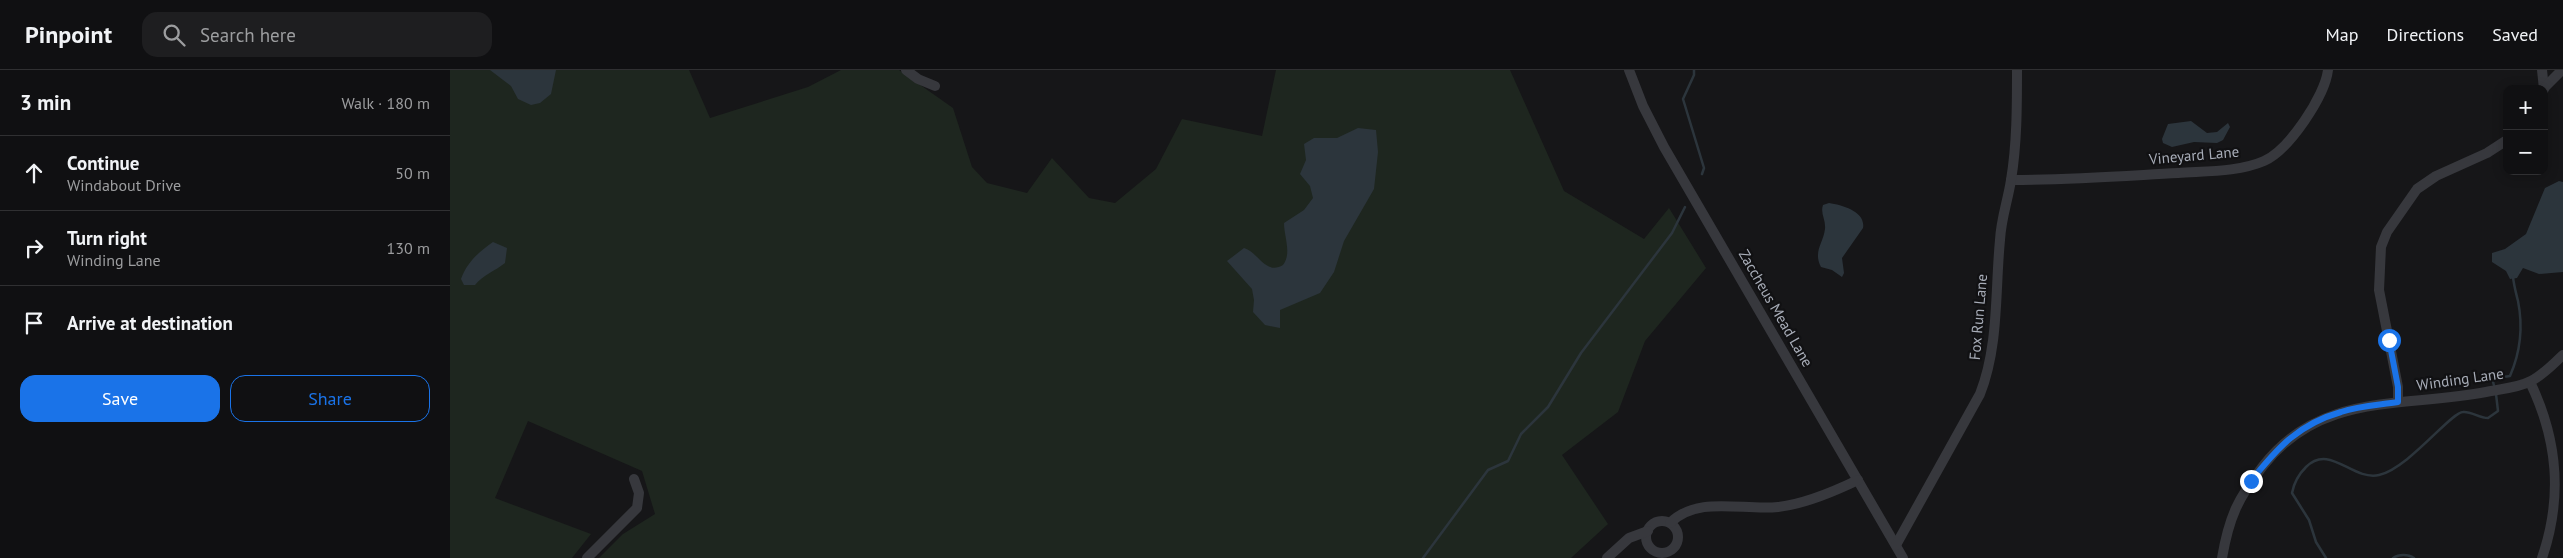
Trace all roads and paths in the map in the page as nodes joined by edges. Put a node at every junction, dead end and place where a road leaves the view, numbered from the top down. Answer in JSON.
{"nodes":[{"id":1,"x":906,"y":70,"type":"edge"},
{"id":2,"x":1629,"y":70,"type":"edge"},
{"id":3,"x":2017,"y":70,"type":"edge"},
{"id":4,"x":2328,"y":70,"type":"edge"},
{"id":5,"x":2542,"y":70,"type":"edge"},
{"id":6,"x":2562,"y":70,"type":"edge"},
{"id":7,"x":2544,"y":85,"type":"edge"},
{"id":8,"x":2547,"y":85,"type":"edge"},
{"id":9,"x":935,"y":86,"type":"dead end"},
{"id":10,"x":2503,"y":143,"type":"edge"},
{"id":11,"x":2011,"y":180,"type":"junction"},
{"id":12,"x":2563,"y":355,"type":"edge"},
{"id":13,"x":2530,"y":382,"type":"junction"},
{"id":14,"x":2398,"y":402,"type":"junction"},
{"id":15,"x":634,"y":479,"type":"dead end"},
{"id":16,"x":1858,"y":480,"type":"junction"},
{"id":17,"x":1670,"y":523,"type":"junction"},
{"id":18,"x":1648,"y":531,"type":"junction"},
{"id":19,"x":1896,"y":545,"type":"junction"},
{"id":20,"x":587,"y":558,"type":"edge"},
{"id":21,"x":1607,"y":558,"type":"edge"},
{"id":22,"x":1903,"y":558,"type":"edge"},
{"id":23,"x":2222,"y":558,"type":"edge"},
{"id":24,"x":2542,"y":558,"type":"edge"}],
"edges":[{"from":1,"to":9,"type":"street"},
{"from":2,"to":16,"type":"street","name":"Zaccheus Mead Lane"},
{"from":3,"to":11,"type":"street","name":"Fox Run Lane"},
{"from":4,"to":11,"type":"street","name":"Vineyard Lane"},
{"from":5,"to":7,"type":"street"},
{"from":6,"to":8,"type":"street"},
{"from":10,"to":14,"type":"street"},
{"from":11,"to":19,"type":"street","name":"Fox Run Lane"},
{"from":12,"to":13,"type":"street","name":"Winding Lane"},
{"from":13,"to":14,"type":"street","name":"Winding Lane"},
{"from":13,"to":24,"type":"street"},
{"from":14,"to":23,"type":"street","name":"Winding Lane"},
{"from":15,"to":20,"type":"street"},
{"from":16,"to":17,"type":"street"},
{"from":16,"to":19,"type":"street","name":"Zaccheus Mead Lane"},
{"from":17,"to":18,"type":"street"},
{"from":17,"to":18,"type":"street"},
{"from":18,"to":21,"type":"street"},
{"from":19,"to":22,"type":"street","name":"Zaccheus Mead Lane"}]}
